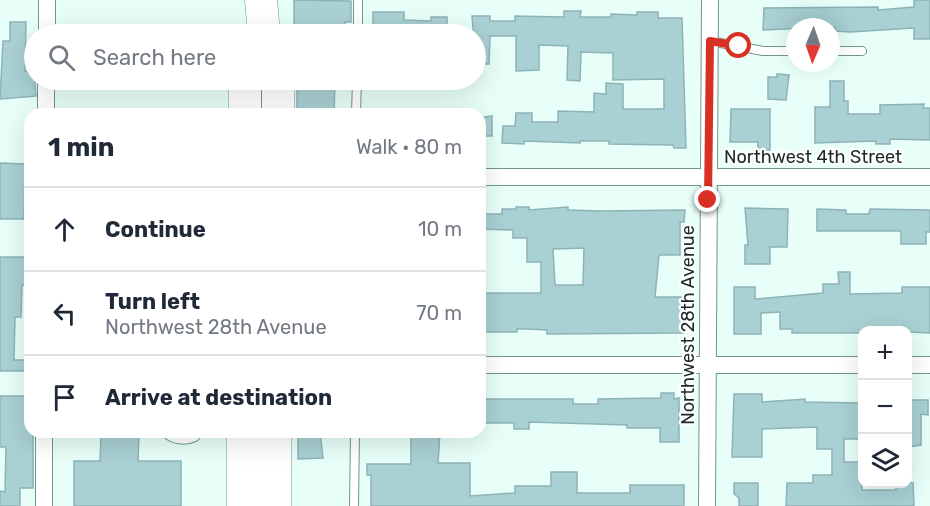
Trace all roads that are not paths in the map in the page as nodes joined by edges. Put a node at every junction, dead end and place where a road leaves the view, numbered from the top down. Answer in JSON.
{"nodes":[{"id":1,"x":47,"y":0,"type":"edge"},
{"id":2,"x":244,"y":0,"type":"edge"},
{"id":3,"x":261,"y":0,"type":"edge"},
{"id":4,"x":279,"y":0,"type":"edge"},
{"id":5,"x":358,"y":0,"type":"edge"},
{"id":6,"x":710,"y":0,"type":"edge"},
{"id":7,"x":47,"y":24,"type":"edge"},
{"id":8,"x":245,"y":24,"type":"edge"},
{"id":9,"x":263,"y":24,"type":"edge"},
{"id":10,"x":279,"y":24,"type":"edge"},
{"id":11,"x":358,"y":24,"type":"edge"},
{"id":12,"x":710,"y":41,"type":"junction"},
{"id":13,"x":786,"y":51,"type":"edge"},
{"id":14,"x":840,"y":51,"type":"edge"},
{"id":15,"x":862,"y":51,"type":"dead end"},
{"id":16,"x":46,"y":90,"type":"edge"},
{"id":17,"x":245,"y":90,"type":"edge"},
{"id":18,"x":357,"y":90,"type":"edge"},
{"id":19,"x":46,"y":108,"type":"edge"},
{"id":20,"x":245,"y":108,"type":"edge"},
{"id":21,"x":356,"y":108,"type":"edge"},
{"id":22,"x":708,"y":176,"type":"junction"},
{"id":23,"x":486,"y":177,"type":"edge"},
{"id":24,"x":930,"y":177,"type":"edge"},
{"id":25,"x":486,"y":365,"type":"edge"},
{"id":26,"x":706,"y":365,"type":"junction"},
{"id":27,"x":858,"y":365,"type":"edge"},
{"id":28,"x":912,"y":365,"type":"edge"},
{"id":29,"x":930,"y":365,"type":"edge"},
{"id":30,"x":44,"y":438,"type":"edge"},
{"id":31,"x":174,"y":438,"type":"edge"},
{"id":32,"x":191,"y":438,"type":"edge"},
{"id":33,"x":243,"y":438,"type":"edge"},
{"id":34,"x":275,"y":438,"type":"edge"},
{"id":35,"x":355,"y":438,"type":"edge"},
{"id":36,"x":44,"y":506,"type":"edge"},
{"id":37,"x":243,"y":506,"type":"edge"},
{"id":38,"x":275,"y":506,"type":"edge"},
{"id":39,"x":354,"y":506,"type":"edge"},
{"id":40,"x":707,"y":506,"type":"edge"}],
"edges":[{"from":1,"to":7,"type":"street"},
{"from":2,"to":8,"type":"highway"},
{"from":3,"to":9,"type":"highway"},
{"from":4,"to":10,"type":"highway"},
{"from":5,"to":11,"type":"lane"},
{"from":6,"to":12,"type":"street","name":"Northwest 28th Avenue"},
{"from":12,"to":13,"type":"lane"},
{"from":12,"to":22,"type":"street","name":"Northwest 28th Avenue"},
{"from":14,"to":15,"type":"lane"},
{"from":16,"to":19,"type":"street"},
{"from":17,"to":20,"type":"highway"},
{"from":18,"to":21,"type":"lane"},
{"from":22,"to":23,"type":"street","name":"Northwest 4th Street"},
{"from":22,"to":24,"type":"street","name":"Northwest 4th Street"},
{"from":22,"to":26,"type":"street","name":"Northwest 28th Avenue"},
{"from":25,"to":26,"type":"street"},
{"from":26,"to":27,"type":"street"},
{"from":26,"to":40,"type":"street","name":"Northwest 28th Avenue"},
{"from":28,"to":29,"type":"street"},
{"from":30,"to":36,"type":"street"},
{"from":31,"to":32,"type":"lane"},
{"from":33,"to":37,"type":"highway"},
{"from":34,"to":38,"type":"highway"},
{"from":35,"to":39,"type":"lane"}]}
